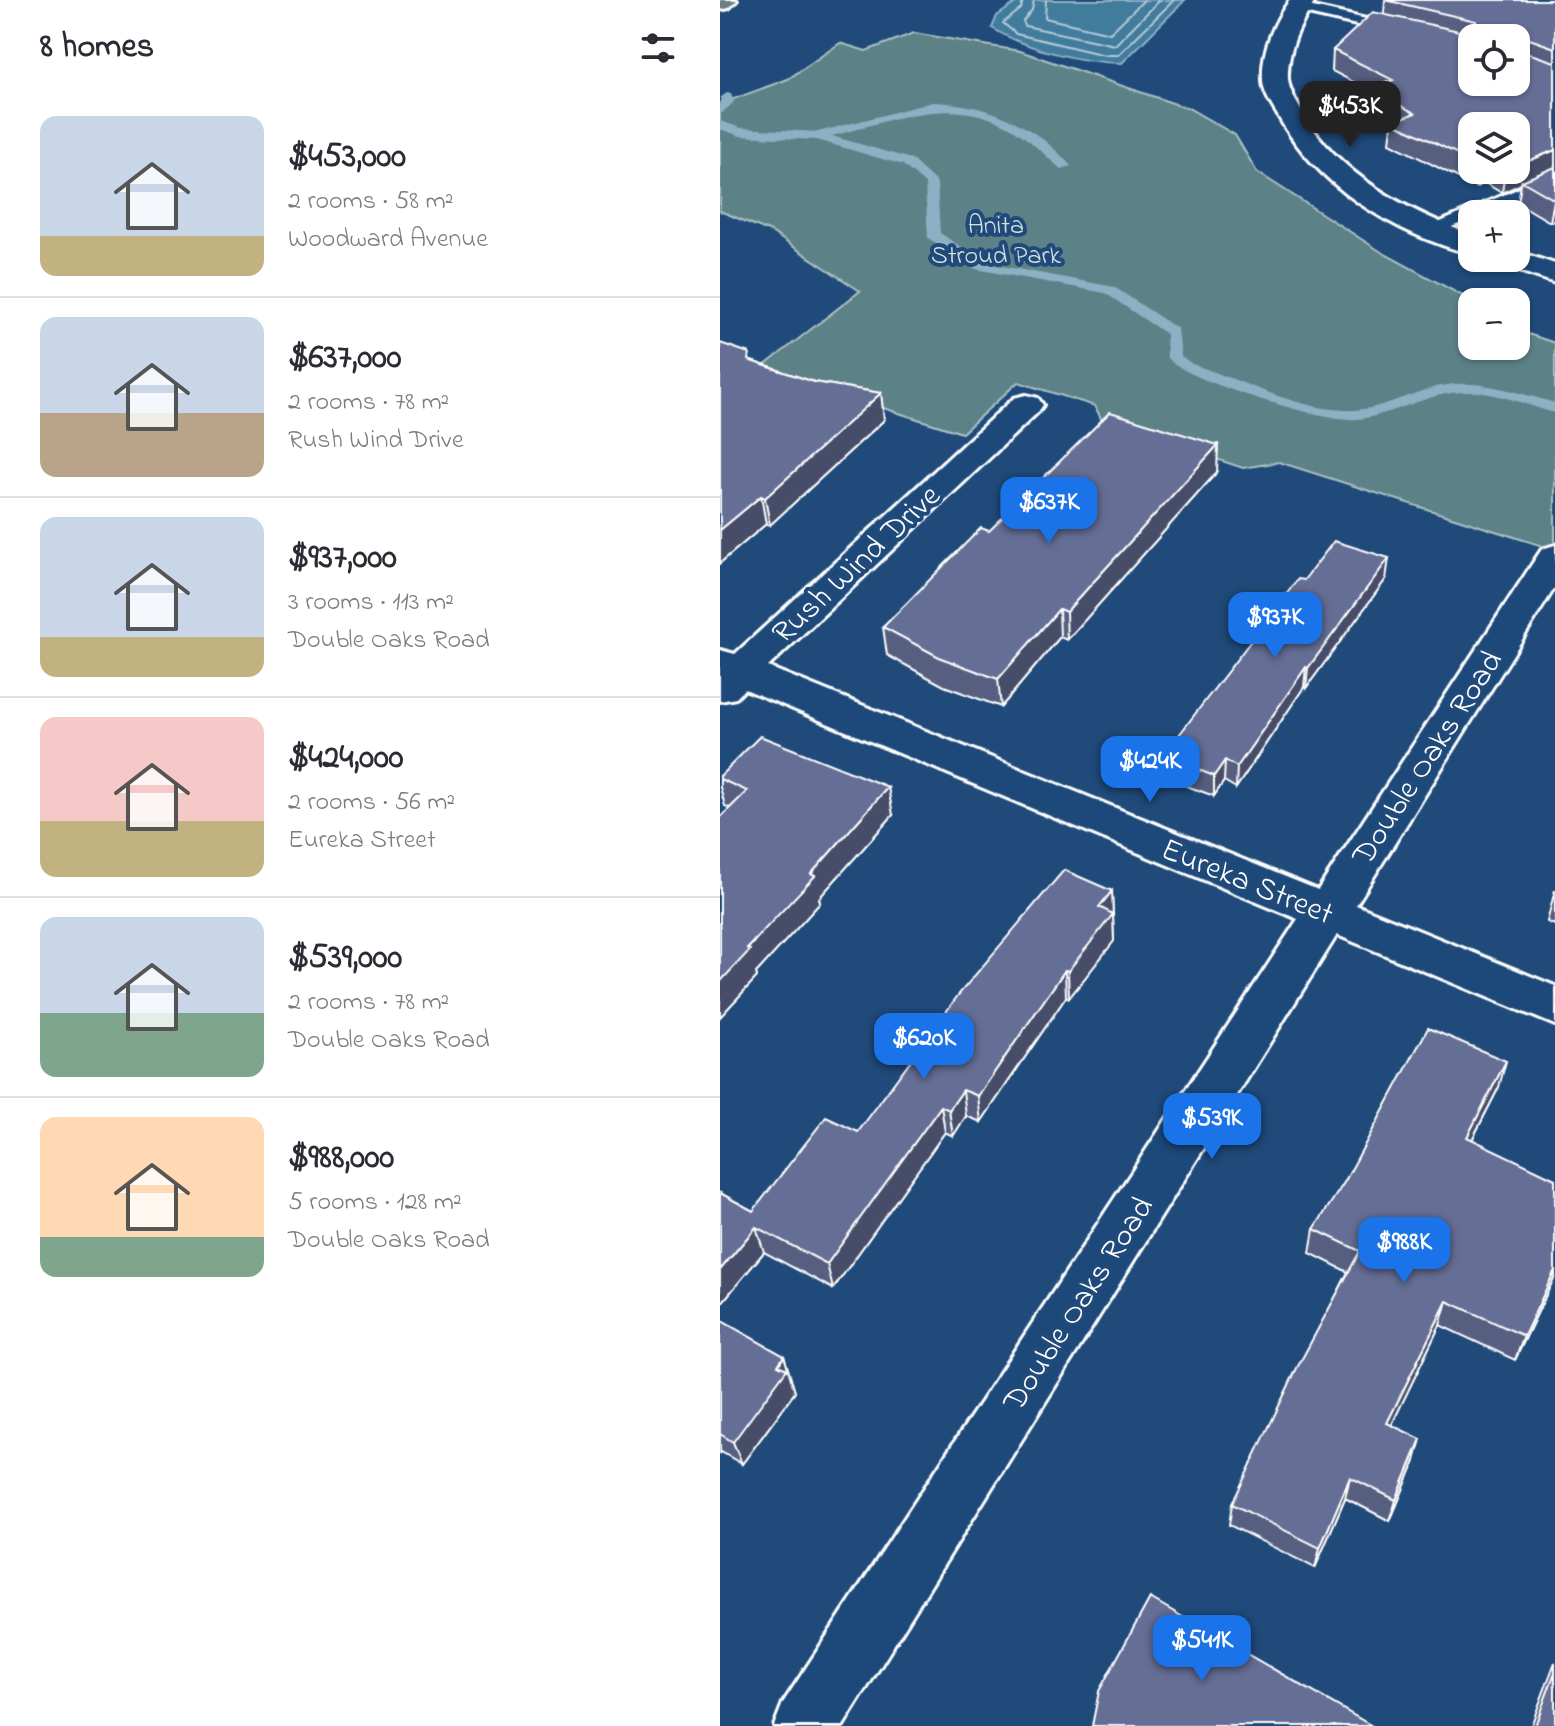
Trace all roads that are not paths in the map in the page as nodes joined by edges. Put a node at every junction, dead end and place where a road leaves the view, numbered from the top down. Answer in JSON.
{"nodes":[{"id":1,"x":1300,"y":4,"type":"edge"},
{"id":2,"x":1408,"y":32,"type":"edge"},
{"id":3,"x":1555,"y":178,"type":"edge"},
{"id":4,"x":1431,"y":230,"type":"junction"},
{"id":5,"x":1458,"y":240,"type":"edge"},
{"id":6,"x":1530,"y":265,"type":"edge"},
{"id":7,"x":1555,"y":274,"type":"edge"},
{"id":8,"x":1026,"y":405,"type":"dead end"},
{"id":9,"x":1555,"y":557,"type":"edge"},
{"id":10,"x":727,"y":674,"type":"edge"},
{"id":11,"x":1326,"y":913,"type":"junction"},
{"id":12,"x":1555,"y":1006,"type":"edge"},
{"id":13,"x":806,"y":1726,"type":"edge"}],
"edges":[{"from":1,"to":2,"type":"lane"},
{"from":1,"to":4,"type":"street"},
{"from":3,"to":4,"type":"lane"},
{"from":4,"to":5,"type":"street"},
{"from":6,"to":7,"type":"street"},
{"from":8,"to":10,"type":"street","name":"Rush Wind Drive"},
{"from":9,"to":11,"type":"street","name":"Double Oaks Road"},
{"from":10,"to":11,"type":"street","name":"Eureka Street"},
{"from":11,"to":12,"type":"street","name":"Eureka Street"},
{"from":11,"to":13,"type":"street","name":"Double Oaks Road"}]}
